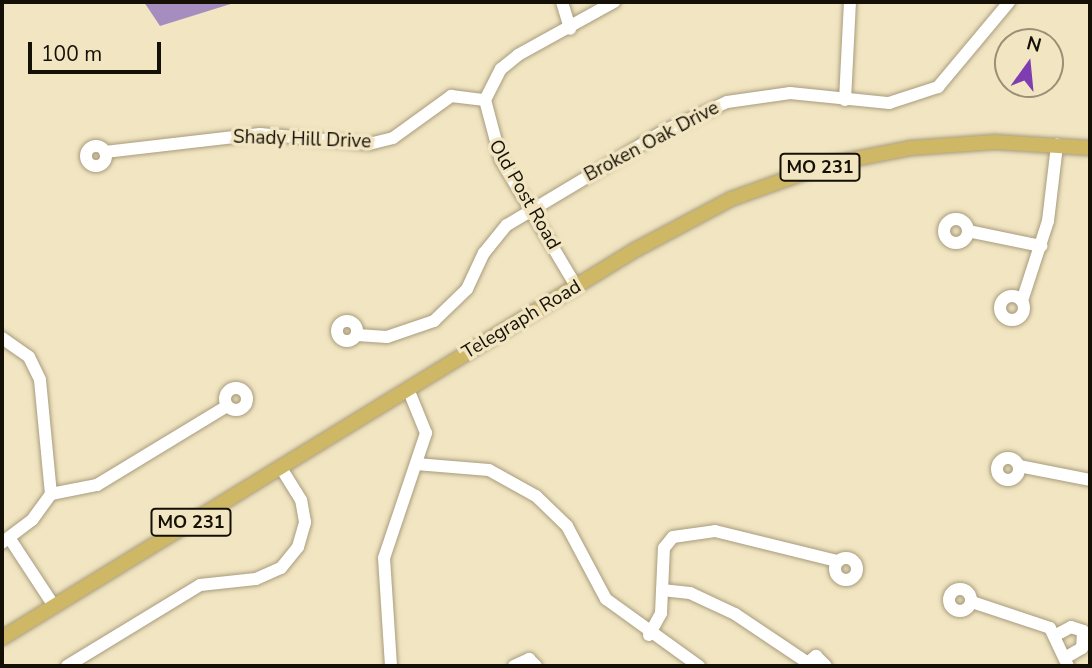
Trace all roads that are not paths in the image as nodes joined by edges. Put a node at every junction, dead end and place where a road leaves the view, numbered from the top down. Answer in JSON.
{"nodes":[{"id":1,"x":562,"y":2,"type":"edge"},
{"id":2,"x":614,"y":2,"type":"edge"},
{"id":3,"x":850,"y":2,"type":"edge"},
{"id":4,"x":1009,"y":2,"type":"edge"},
{"id":5,"x":570,"y":29,"type":"junction"},
{"id":6,"x":485,"y":100,"type":"junction"},
{"id":7,"x":845,"y":100,"type":"junction"},
{"id":8,"x":1057,"y":145,"type":"junction"},
{"id":9,"x":1090,"y":148,"type":"edge"},
{"id":10,"x":105,"y":152,"type":"dead end"},
{"id":11,"x":532,"y":208,"type":"junction"},
{"id":12,"x":968,"y":231,"type":"dead end"},
{"id":13,"x":1041,"y":246,"type":"junction"},
{"id":14,"x":576,"y":286,"type":"junction"},
{"id":15,"x":1023,"y":302,"type":"dead end"},
{"id":16,"x":357,"y":335,"type":"dead end"},
{"id":17,"x":2,"y":338,"type":"edge"},
{"id":18,"x":411,"y":395,"type":"junction"},
{"id":19,"x":227,"y":406,"type":"dead end"},
{"id":20,"x":416,"y":464,"type":"junction"},
{"id":21,"x":1019,"y":466,"type":"dead end"},
{"id":22,"x":280,"y":467,"type":"junction"},
{"id":23,"x":1090,"y":480,"type":"edge"},
{"id":24,"x":51,"y":494,"type":"junction"},
{"id":25,"x":6,"y":541,"type":"edge"},
{"id":26,"x":837,"y":561,"type":"dead end"},
{"id":27,"x":662,"y":590,"type":"junction"},
{"id":28,"x":972,"y":602,"type":"dead end"},
{"id":29,"x":54,"y":606,"type":"junction"},
{"id":30,"x":649,"y":635,"type":"junction"},
{"id":31,"x":1056,"y":635,"type":"junction"},
{"id":32,"x":2,"y":638,"type":"edge"},
{"id":33,"x":1068,"y":661,"type":"edge"},
{"id":34,"x":804,"y":664,"type":"edge"},
{"id":35,"x":67,"y":666,"type":"edge"},
{"id":36,"x":391,"y":666,"type":"edge"},
{"id":37,"x":514,"y":666,"type":"edge"},
{"id":38,"x":536,"y":666,"type":"edge"},
{"id":39,"x":699,"y":666,"type":"edge"},
{"id":40,"x":826,"y":666,"type":"edge"}],
"edges":[{"from":1,"to":5,"type":"street"},
{"from":2,"to":5,"type":"street"},
{"from":3,"to":7,"type":"street"},
{"from":4,"to":7,"type":"street","name":"Broken Oak Drive"},
{"from":5,"to":6,"type":"street"},
{"from":6,"to":10,"type":"street","name":"Shady Hill Drive"},
{"from":6,"to":11,"type":"street","name":"Old Post Road"},
{"from":7,"to":11,"type":"street","name":"Broken Oak Drive"},
{"from":8,"to":9,"type":"main road","name":"Telegraph Road","number":"MO 231"},
{"from":8,"to":13,"type":"street"},
{"from":8,"to":14,"type":"main road","name":"Telegraph Road","number":"MO 231"},
{"from":11,"to":14,"type":"street","name":"Old Post Road"},
{"from":11,"to":16,"type":"street","name":"Broken Oak Drive"},
{"from":12,"to":13,"type":"street"},
{"from":13,"to":15,"type":"street"},
{"from":14,"to":18,"type":"main road","name":"Telegraph Road","number":"MO 231"},
{"from":17,"to":24,"type":"street"},
{"from":18,"to":20,"type":"street"},
{"from":18,"to":22,"type":"main road","name":"Telegraph Road","number":"MO 231"},
{"from":19,"to":24,"type":"street"},
{"from":20,"to":30,"type":"street"},
{"from":20,"to":36,"type":"street"},
{"from":21,"to":23,"type":"street"},
{"from":22,"to":29,"type":"main road","name":"Telegraph Road","number":"MO 231"},
{"from":22,"to":35,"type":"street"},
{"from":24,"to":25,"type":"street"},
{"from":25,"to":29,"type":"street"},
{"from":26,"to":27,"type":"street"},
{"from":27,"to":30,"type":"street"},
{"from":27,"to":34,"type":"street"},
{"from":28,"to":31,"type":"street"},
{"from":29,"to":32,"type":"main road","name":"Telegraph Road","number":"MO 231"},
{"from":30,"to":39,"type":"street"},
{"from":31,"to":33,"type":"street"},
{"from":31,"to":33,"type":"street"},
{"from":34,"to":40,"type":"street"},
{"from":37,"to":38,"type":"street"}]}
